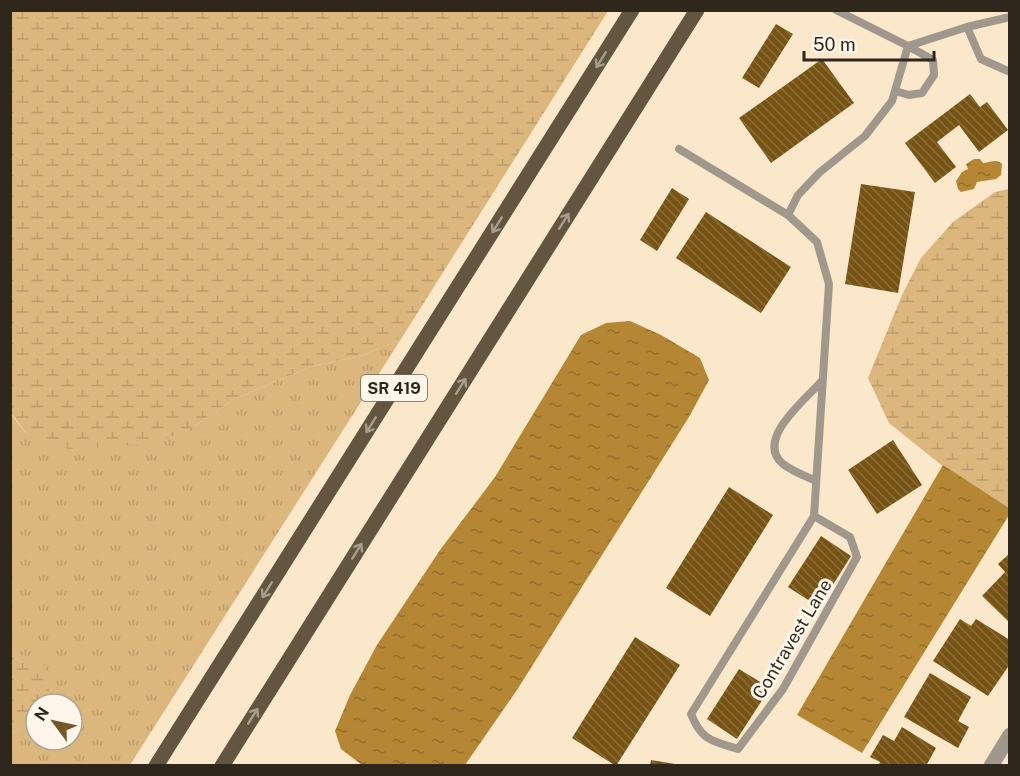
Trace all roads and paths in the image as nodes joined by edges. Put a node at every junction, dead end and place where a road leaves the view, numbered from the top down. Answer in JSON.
{"nodes":[{"id":1,"x":632,"y":10,"type":"edge"},
{"id":2,"x":697,"y":10,"type":"edge"},
{"id":3,"x":836,"y":10,"type":"edge"},
{"id":4,"x":1010,"y":17,"type":"edge"},
{"id":5,"x":967,"y":27,"type":"junction"},
{"id":6,"x":908,"y":46,"type":"junction"},
{"id":7,"x":1010,"y":72,"type":"edge"},
{"id":8,"x":895,"y":91,"type":"junction"},
{"id":9,"x":679,"y":149,"type":"dead end"},
{"id":10,"x":788,"y":215,"type":"junction"},
{"id":11,"x":822,"y":381,"type":"junction"},
{"id":12,"x":816,"y":481,"type":"junction"},
{"id":13,"x":814,"y":516,"type":"junction"},
{"id":14,"x":1010,"y":735,"type":"edge"},
{"id":15,"x":156,"y":765,"type":"edge"},
{"id":16,"x":222,"y":765,"type":"edge"},
{"id":17,"x":991,"y":765,"type":"edge"}],
"edges":[{"from":1,"to":15,"type":"main road","number":"SR 419","one_way":true},
{"from":16,"to":2,"type":"main road","number":"SR 419","one_way":true},
{"from":3,"to":6,"type":"lane"},
{"from":4,"to":5,"type":"lane"},
{"from":5,"to":6,"type":"lane"},
{"from":5,"to":7,"type":"lane"},
{"from":6,"to":8,"type":"lane"},
{"from":6,"to":8,"type":"lane"},
{"from":8,"to":10,"type":"lane"},
{"from":9,"to":10,"type":"lane","name":"Contravest Lane"},
{"from":10,"to":11,"type":"lane","name":"Contravest Lane"},
{"from":11,"to":12,"type":"lane","name":"Contravest Lane"},
{"from":11,"to":12,"type":"lane"},
{"from":12,"to":13,"type":"lane","name":"Contravest Lane"},
{"from":13,"to":13,"type":"lane","name":"Contravest Lane"},
{"from":14,"to":17,"type":"street"}]}
